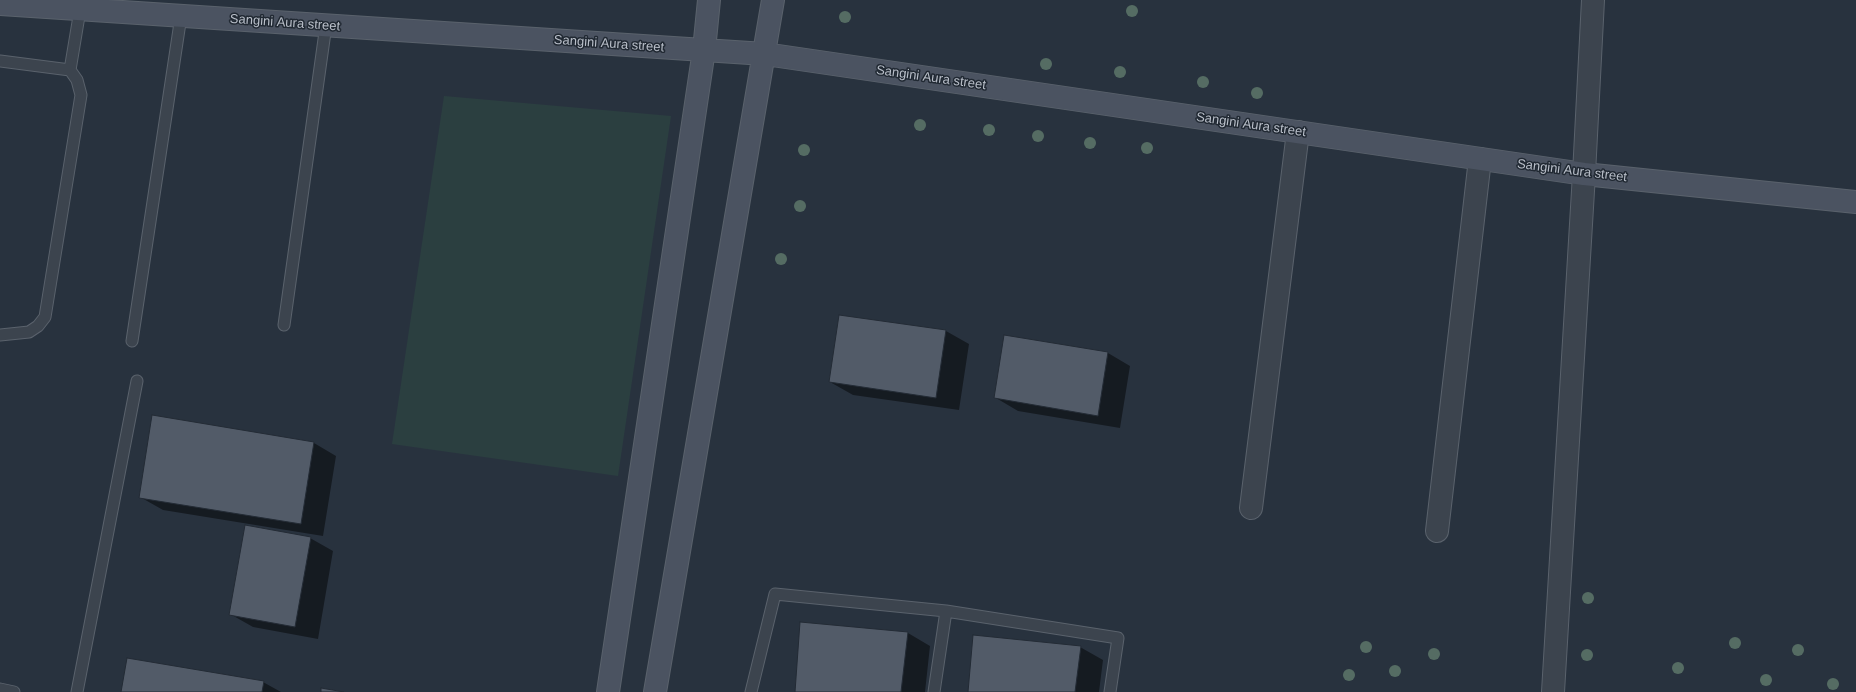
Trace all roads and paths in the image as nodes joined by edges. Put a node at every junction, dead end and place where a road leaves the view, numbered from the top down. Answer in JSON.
{"nodes":[{"id":1,"x":710,"y":0,"type":"edge"},
{"id":2,"x":773,"y":0,"type":"edge"},
{"id":3,"x":1592,"y":0,"type":"edge"},
{"id":4,"x":0,"y":4,"type":"edge"},
{"id":5,"x":80,"y":10,"type":"junction"},
{"id":6,"x":181,"y":16,"type":"junction"},
{"id":7,"x":326,"y":25,"type":"junction"},
{"id":8,"x":704,"y":50,"type":"junction"},
{"id":9,"x":765,"y":54,"type":"junction"},
{"id":10,"x":0,"y":61,"type":"edge"},
{"id":11,"x":70,"y":70,"type":"junction"},
{"id":12,"x":1298,"y":132,"type":"junction"},
{"id":13,"x":1480,"y":159,"type":"junction"},
{"id":14,"x":1584,"y":174,"type":"junction"},
{"id":15,"x":1856,"y":202,"type":"edge"},
{"id":16,"x":284,"y":325,"type":"dead end"},
{"id":17,"x":0,"y":335,"type":"edge"},
{"id":18,"x":132,"y":341,"type":"dead end"},
{"id":19,"x":137,"y":381,"type":"dead end"},
{"id":20,"x":1251,"y":508,"type":"dead end"},
{"id":21,"x":1437,"y":531,"type":"dead end"},
{"id":22,"x":946,"y":611,"type":"junction"},
{"id":23,"x":0,"y":689,"type":"edge"},
{"id":24,"x":14,"y":692,"type":"edge"},
{"id":25,"x":76,"y":692,"type":"edge"},
{"id":26,"x":608,"y":692,"type":"edge"},
{"id":27,"x":655,"y":692,"type":"edge"},
{"id":28,"x":751,"y":692,"type":"edge"},
{"id":29,"x":934,"y":692,"type":"edge"},
{"id":30,"x":1110,"y":692,"type":"edge"},
{"id":31,"x":1553,"y":692,"type":"edge"}],
"edges":[{"from":1,"to":8,"type":"street"},
{"from":2,"to":9,"type":"street"},
{"from":3,"to":14,"type":"street"},
{"from":4,"to":5,"type":"street","name":"Sangini Aura street"},
{"from":5,"to":6,"type":"street","name":"Sangini Aura street"},
{"from":5,"to":11,"type":"lane"},
{"from":6,"to":7,"type":"street","name":"Sangini Aura street"},
{"from":6,"to":18,"type":"lane"},
{"from":7,"to":8,"type":"street","name":"Sangini Aura street"},
{"from":7,"to":16,"type":"lane"},
{"from":8,"to":9,"type":"street","name":"Sangini Aura street"},
{"from":8,"to":26,"type":"street"},
{"from":9,"to":12,"type":"street","name":"Sangini Aura street"},
{"from":9,"to":27,"type":"street"},
{"from":10,"to":11,"type":"lane"},
{"from":11,"to":17,"type":"lane"},
{"from":12,"to":13,"type":"street","name":"Sangini Aura street"},
{"from":12,"to":20,"type":"street"},
{"from":13,"to":14,"type":"street","name":"Sangini Aura street"},
{"from":13,"to":21,"type":"street"},
{"from":14,"to":15,"type":"street","name":"Sangini Aura street"},
{"from":14,"to":31,"type":"street"},
{"from":19,"to":25,"type":"lane"},
{"from":22,"to":28,"type":"lane"},
{"from":22,"to":29,"type":"lane"},
{"from":22,"to":30,"type":"lane"},
{"from":23,"to":24,"type":"lane"}]}
